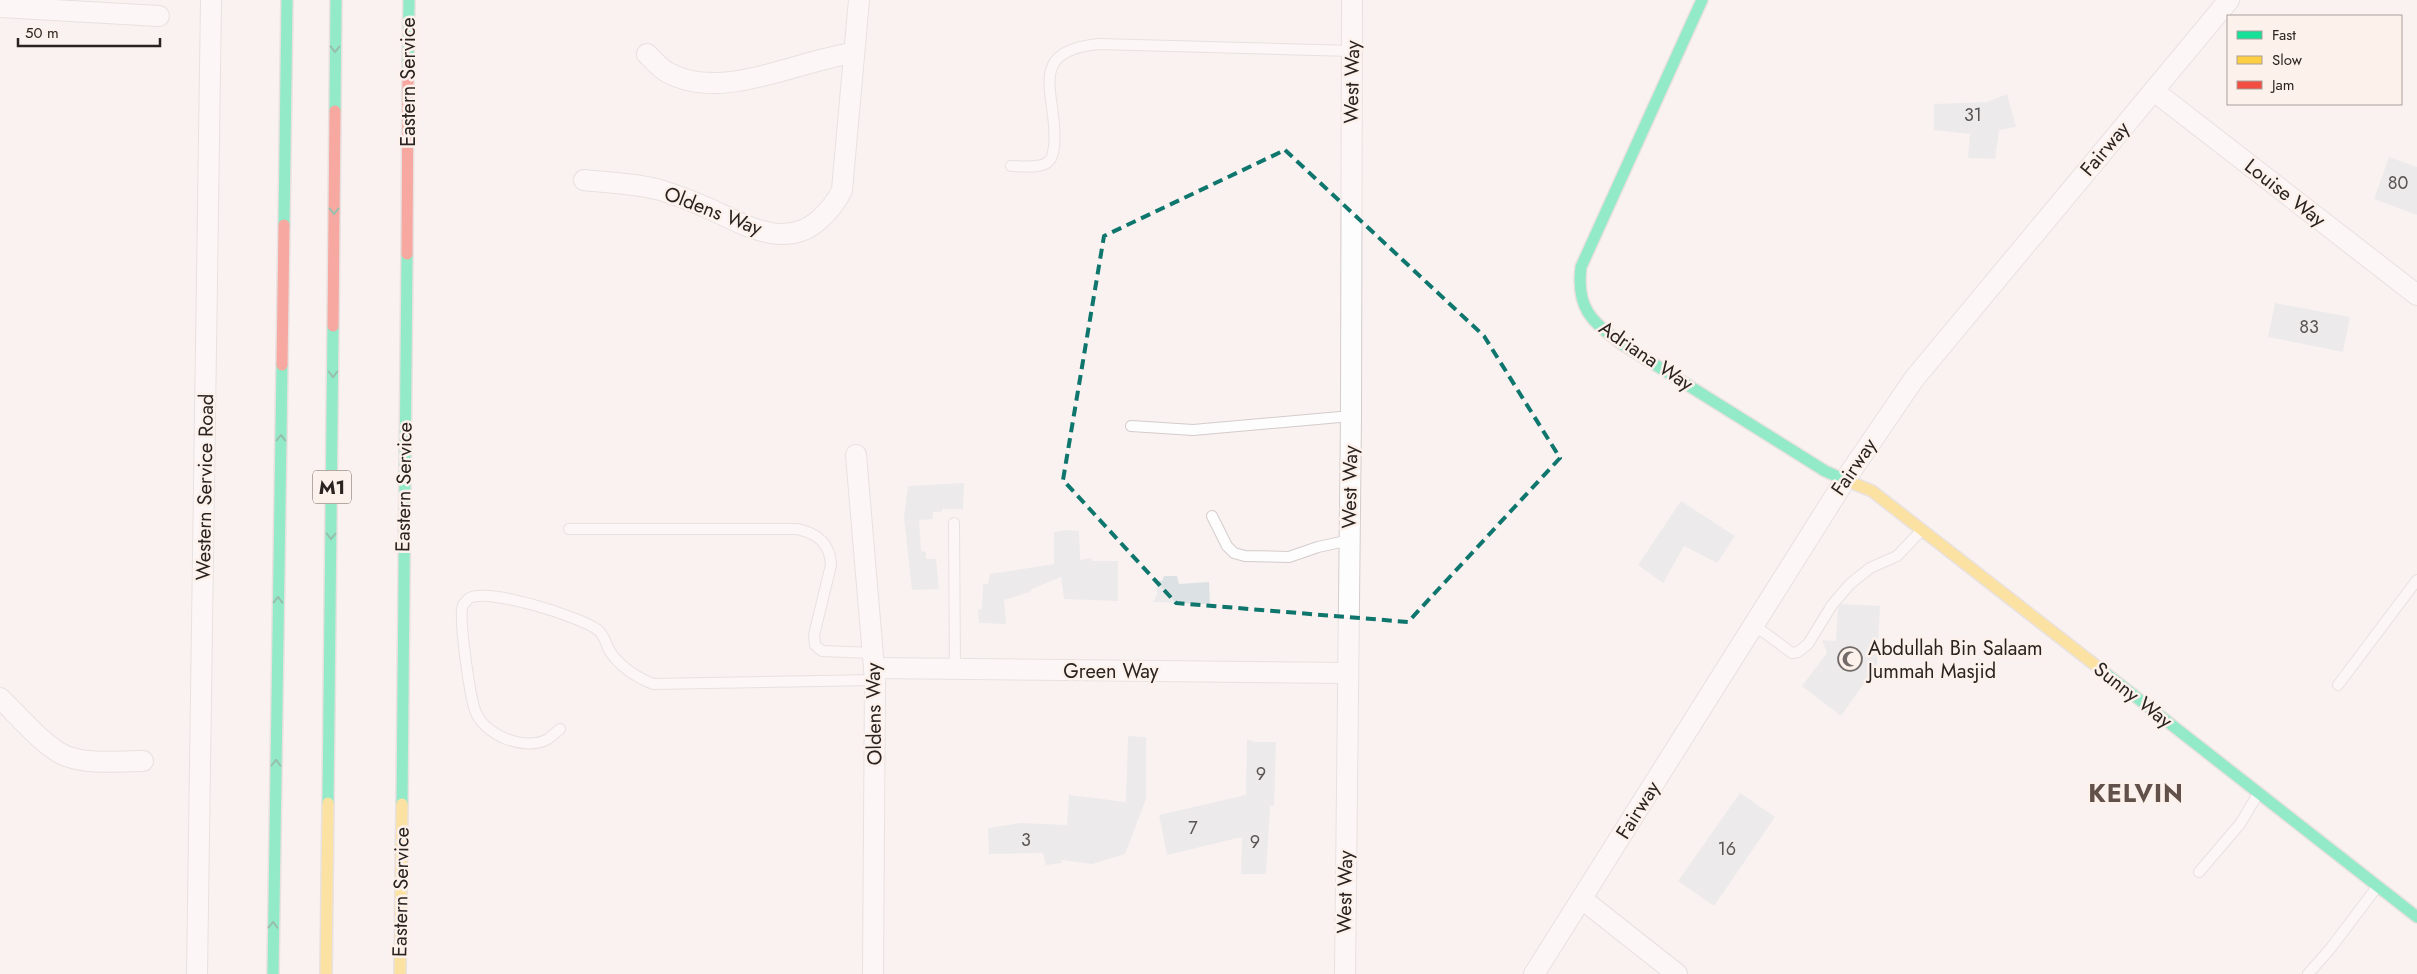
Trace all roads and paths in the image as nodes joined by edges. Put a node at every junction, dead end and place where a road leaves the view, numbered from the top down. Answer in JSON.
{"nodes":[{"id":1,"x":211,"y":0,"type":"edge"},
{"id":2,"x":287,"y":0,"type":"edge"},
{"id":3,"x":336,"y":0,"type":"edge"},
{"id":4,"x":409,"y":0,"type":"edge"},
{"id":5,"x":859,"y":0,"type":"edge"},
{"id":6,"x":1352,"y":0,"type":"edge"},
{"id":7,"x":1702,"y":0,"type":"edge"},
{"id":8,"x":2229,"y":0,"type":"edge"},
{"id":9,"x":0,"y":7,"type":"edge"},
{"id":10,"x":159,"y":16,"type":"dead end"},
{"id":11,"x":1352,"y":51,"type":"junction"},
{"id":12,"x":854,"y":52,"type":"junction"},
{"id":13,"x":647,"y":54,"type":"dead end"},
{"id":14,"x":2154,"y":91,"type":"junction"},
{"id":15,"x":1011,"y":166,"type":"dead end"},
{"id":16,"x":584,"y":180,"type":"dead end"},
{"id":17,"x":2417,"y":295,"type":"edge"},
{"id":18,"x":1351,"y":416,"type":"junction"},
{"id":19,"x":1131,"y":426,"type":"dead end"},
{"id":20,"x":856,"y":455,"type":"dead end"},
{"id":21,"x":1846,"y":480,"type":"junction"},
{"id":22,"x":1212,"y":516,"type":"dead end"},
{"id":23,"x":954,"y":524,"type":"dead end"},
{"id":24,"x":570,"y":530,"type":"dead end"},
{"id":25,"x":1923,"y":530,"type":"junction"},
{"id":26,"x":1350,"y":540,"type":"junction"},
{"id":27,"x":2417,"y":580,"type":"edge"},
{"id":28,"x":1754,"y":625,"type":"junction"},
{"id":29,"x":874,"y":667,"type":"junction"},
{"id":30,"x":955,"y":669,"type":"junction"},
{"id":31,"x":1348,"y":673,"type":"junction"},
{"id":32,"x":2338,"y":685,"type":"dead end"},
{"id":33,"x":0,"y":698,"type":"edge"},
{"id":34,"x":560,"y":729,"type":"dead end"},
{"id":35,"x":143,"y":761,"type":"dead end"},
{"id":36,"x":2259,"y":793,"type":"junction"},
{"id":37,"x":2199,"y":872,"type":"dead end"},
{"id":38,"x":2377,"y":886,"type":"junction"},
{"id":39,"x":1582,"y":899,"type":"junction"},
{"id":40,"x":2417,"y":917,"type":"edge"},
{"id":41,"x":197,"y":974,"type":"edge"},
{"id":42,"x":272,"y":974,"type":"edge"},
{"id":43,"x":326,"y":974,"type":"edge"},
{"id":44,"x":400,"y":974,"type":"edge"},
{"id":45,"x":873,"y":974,"type":"edge"},
{"id":46,"x":1345,"y":974,"type":"edge"},
{"id":47,"x":1534,"y":974,"type":"edge"},
{"id":48,"x":1677,"y":974,"type":"edge"},
{"id":49,"x":2308,"y":974,"type":"edge"}],
"edges":[{"from":1,"to":41,"type":"street","name":"Western Service Road"},
{"from":42,"to":2,"type":"main road","one_way":true},
{"from":3,"to":43,"type":"main road","number":"M1","one_way":true},
{"from":4,"to":44,"type":"main road","name":"Eastern Service"},
{"from":5,"to":12,"type":"street","name":"Oldens Way"},
{"from":6,"to":11,"type":"street","name":"West Way"},
{"from":7,"to":21,"type":"main road","name":"Adriana Way"},
{"from":8,"to":14,"type":"street","name":"Fairway"},
{"from":9,"to":10,"type":"street"},
{"from":11,"to":15,"type":"lane"},
{"from":11,"to":18,"type":"street","name":"West Way"},
{"from":12,"to":13,"type":"street"},
{"from":12,"to":16,"type":"street","name":"Oldens Way"},
{"from":14,"to":17,"type":"street","name":"Louise Way"},
{"from":14,"to":21,"type":"street","name":"Fairway"},
{"from":18,"to":19,"type":"lane"},
{"from":18,"to":26,"type":"street","name":"West Way"},
{"from":20,"to":29,"type":"street","name":"Oldens Way"},
{"from":21,"to":25,"type":"main road","name":"Sunny Way"},
{"from":21,"to":28,"type":"street","name":"Fairway"},
{"from":22,"to":26,"type":"lane"},
{"from":23,"to":30,"type":"lane"},
{"from":24,"to":29,"type":"lane"},
{"from":25,"to":28,"type":"lane"},
{"from":25,"to":36,"type":"main road","name":"Sunny Way"},
{"from":26,"to":31,"type":"street","name":"West Way"},
{"from":27,"to":32,"type":"lane"},
{"from":28,"to":39,"type":"street","name":"Fairway"},
{"from":29,"to":30,"type":"street","name":"Green Way"},
{"from":29,"to":34,"type":"lane"},
{"from":29,"to":45,"type":"street","name":"Oldens Way"},
{"from":30,"to":31,"type":"street","name":"Green Way"},
{"from":31,"to":46,"type":"street","name":"West Way"},
{"from":33,"to":35,"type":"street"},
{"from":36,"to":37,"type":"lane"},
{"from":36,"to":38,"type":"main road","name":"Sunny Way"},
{"from":38,"to":40,"type":"main road","name":"Sunny Way"},
{"from":38,"to":49,"type":"lane"},
{"from":39,"to":47,"type":"street","name":"Fairway"},
{"from":39,"to":48,"type":"street"}]}
